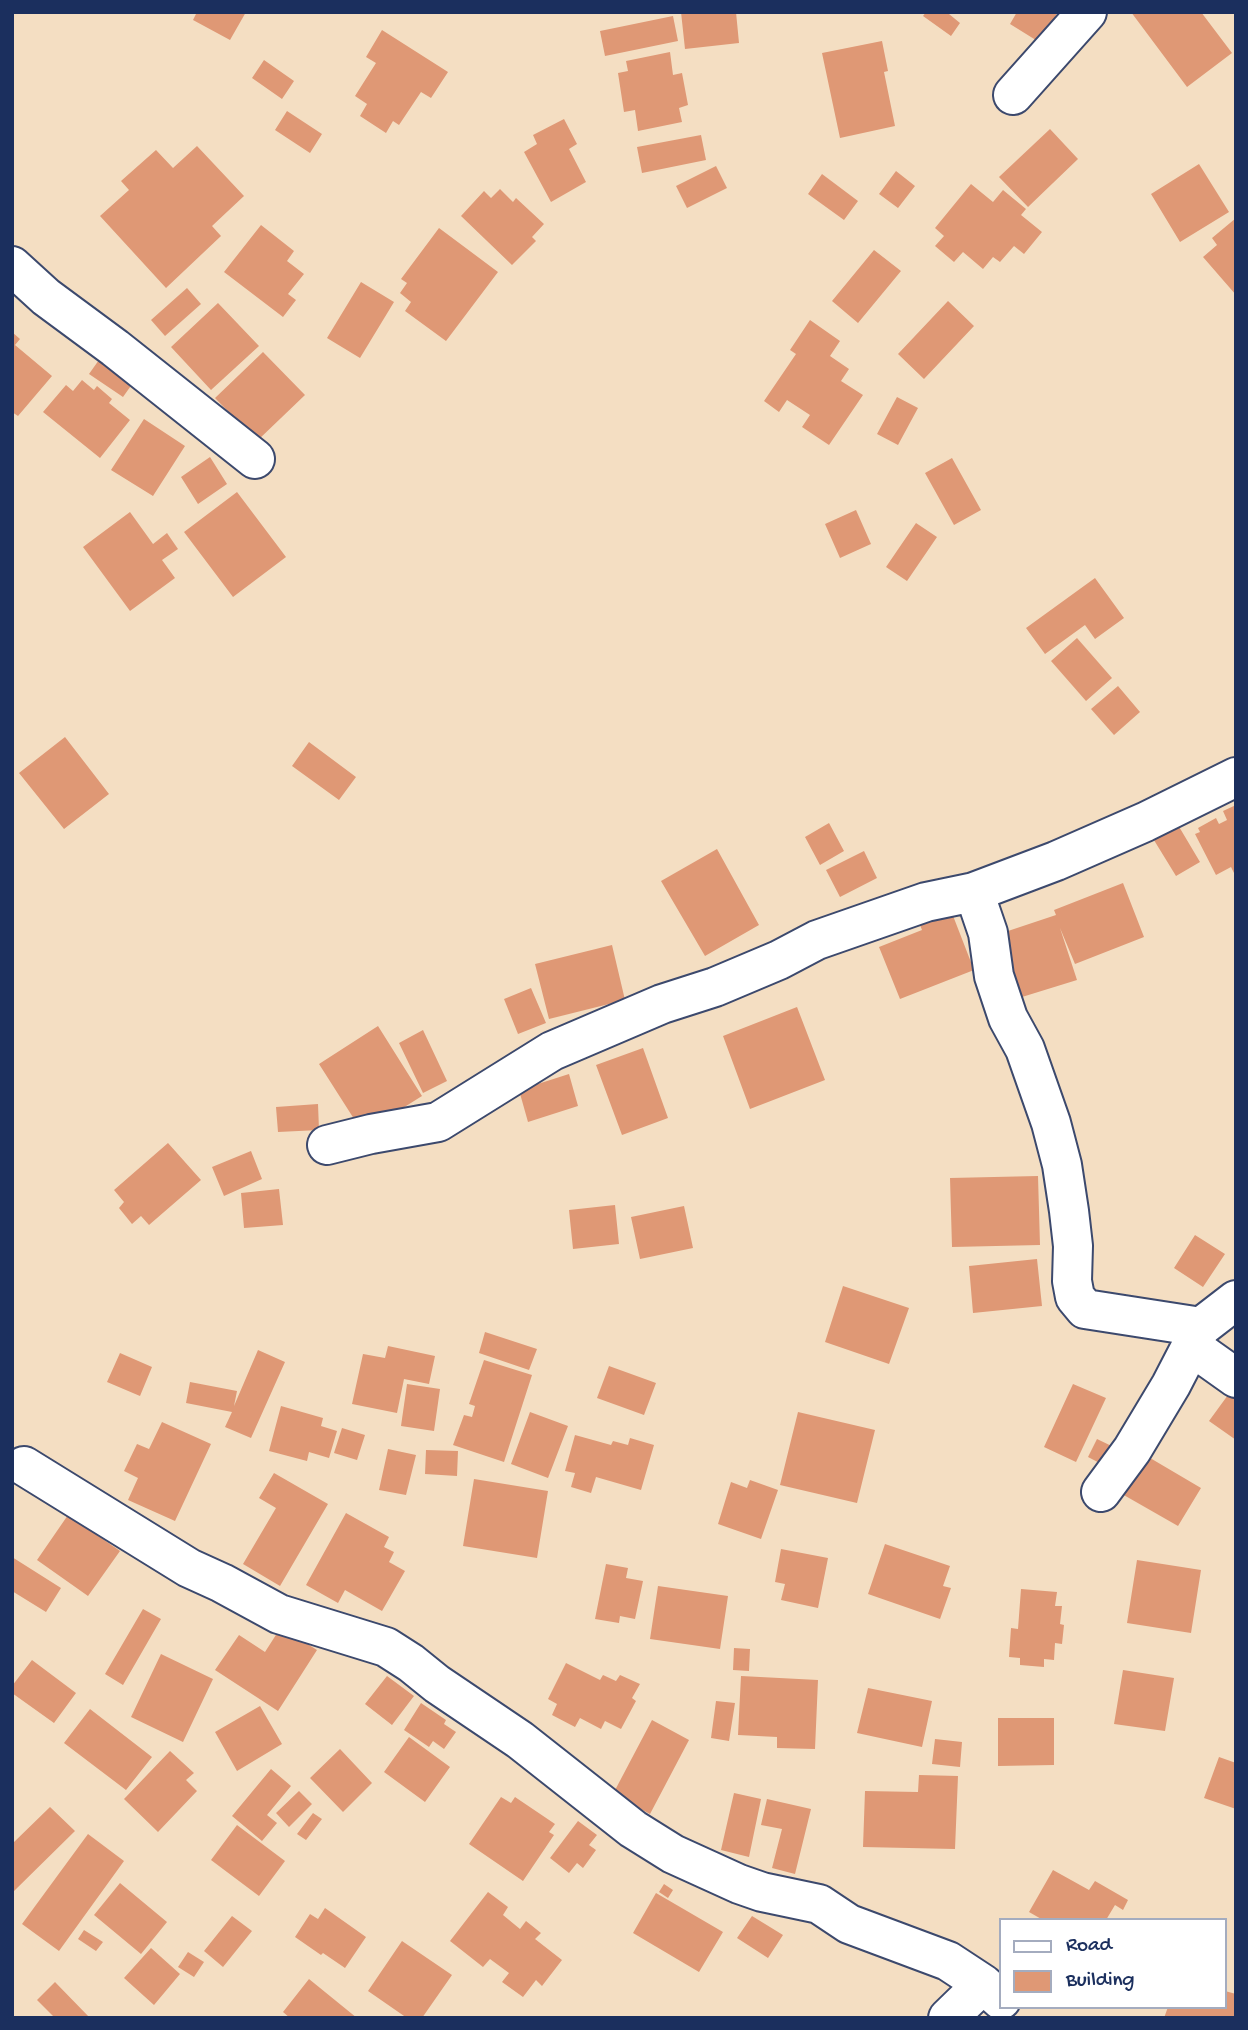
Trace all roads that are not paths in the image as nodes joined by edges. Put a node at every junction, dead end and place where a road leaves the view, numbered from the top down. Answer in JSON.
{"nodes":[{"id":1,"x":1087,"y":12,"type":"edge"},
{"id":2,"x":1013,"y":95,"type":"dead end"},
{"id":3,"x":12,"y":266,"type":"edge"},
{"id":4,"x":255,"y":459,"type":"dead end"},
{"id":5,"x":1236,"y":777,"type":"edge"},
{"id":6,"x":974,"y":892,"type":"junction"},
{"id":7,"x":327,"y":1145,"type":"dead end"},
{"id":8,"x":1236,"y":1300,"type":"edge"},
{"id":9,"x":1196,"y":1336,"type":"junction"},
{"id":10,"x":1236,"y":1378,"type":"edge"},
{"id":11,"x":24,"y":1466,"type":"dead end"},
{"id":12,"x":1101,"y":1492,"type":"dead end"},
{"id":13,"x":998,"y":1997,"type":"edge"},
{"id":14,"x":948,"y":2018,"type":"edge"}],
"edges":[{"from":1,"to":2,"type":"street"},
{"from":3,"to":4,"type":"street"},
{"from":5,"to":6,"type":"street"},
{"from":6,"to":7,"type":"street"},
{"from":6,"to":9,"type":"street"},
{"from":8,"to":9,"type":"street"},
{"from":9,"to":10,"type":"street"},
{"from":9,"to":12,"type":"street"},
{"from":11,"to":13,"type":"street"},
{"from":13,"to":14,"type":"street"}]}
